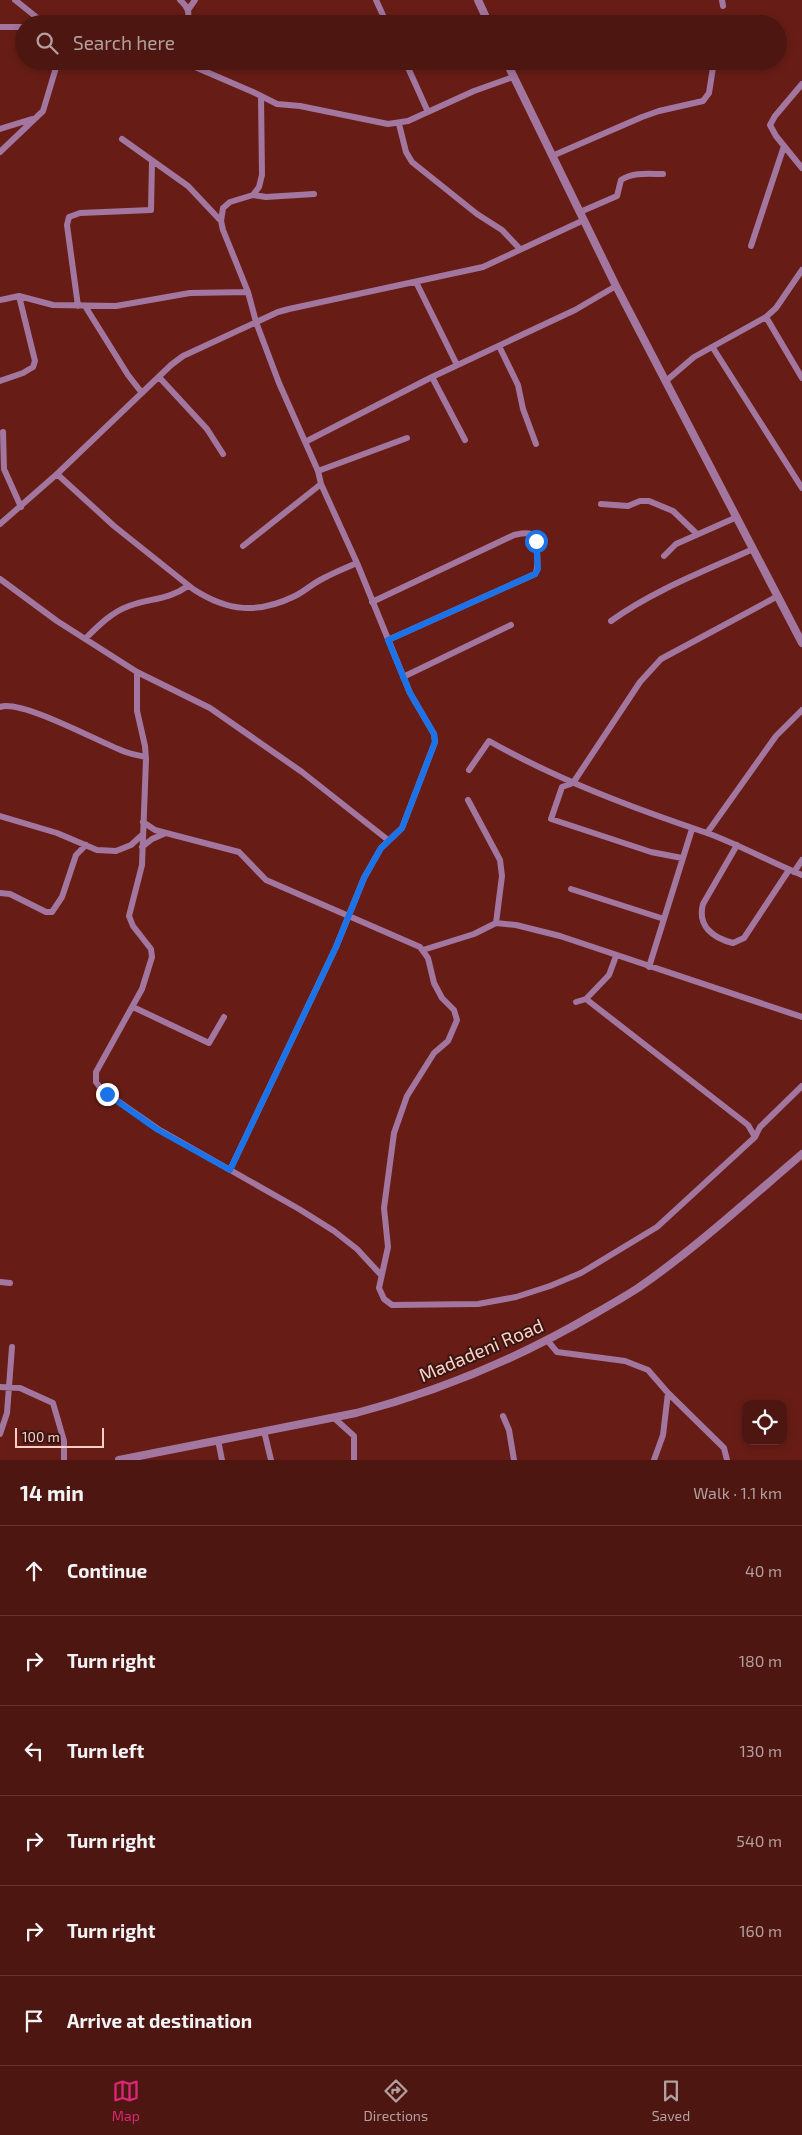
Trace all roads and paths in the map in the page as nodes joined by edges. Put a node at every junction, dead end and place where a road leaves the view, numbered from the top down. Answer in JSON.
{"nodes":[{"id":1,"x":15,"y":0,"type":"edge"},
{"id":2,"x":180,"y":0,"type":"edge"},
{"id":3,"x":195,"y":0,"type":"edge"},
{"id":4,"x":376,"y":0,"type":"edge"},
{"id":5,"x":478,"y":0,"type":"edge"},
{"id":6,"x":188,"y":10,"type":"junction"},
{"id":7,"x":34,"y":15,"type":"edge"},
{"id":8,"x":189,"y":15,"type":"edge"},
{"id":9,"x":383,"y":15,"type":"edge"},
{"id":10,"x":485,"y":15,"type":"edge"},
{"id":11,"x":0,"y":27,"type":"edge"},
{"id":12,"x":15,"y":27,"type":"edge"},
{"id":13,"x":55,"y":70,"type":"edge"},
{"id":14,"x":202,"y":70,"type":"edge"},
{"id":15,"x":408,"y":70,"type":"edge"},
{"id":16,"x":510,"y":70,"type":"edge"},
{"id":17,"x":713,"y":70,"type":"edge"},
{"id":18,"x":513,"y":77,"type":"junction"},
{"id":19,"x":802,"y":84,"type":"edge"},
{"id":20,"x":261,"y":96,"type":"junction"},
{"id":21,"x":428,"y":112,"type":"junction"},
{"id":22,"x":37,"y":118,"type":"junction"},
{"id":23,"x":399,"y":124,"type":"junction"},
{"id":24,"x":0,"y":129,"type":"edge"},
{"id":25,"x":122,"y":139,"type":"dead end"},
{"id":26,"x":784,"y":146,"type":"junction"},
{"id":27,"x":0,"y":152,"type":"edge"},
{"id":28,"x":552,"y":156,"type":"junction"},
{"id":29,"x":152,"y":161,"type":"junction"},
{"id":30,"x":802,"y":168,"type":"edge"},
{"id":31,"x":663,"y":174,"type":"dead end"},
{"id":32,"x":314,"y":194,"type":"dead end"},
{"id":33,"x":253,"y":195,"type":"junction"},
{"id":34,"x":582,"y":216,"type":"junction"},
{"id":35,"x":221,"y":221,"type":"junction"},
{"id":36,"x":751,"y":246,"type":"dead end"},
{"id":37,"x":520,"y":249,"type":"junction"},
{"id":38,"x":802,"y":270,"type":"edge"},
{"id":39,"x":416,"y":282,"type":"junction"},
{"id":40,"x":616,"y":286,"type":"junction"},
{"id":41,"x":248,"y":292,"type":"junction"},
{"id":42,"x":19,"y":296,"type":"junction"},
{"id":43,"x":0,"y":300,"type":"edge"},
{"id":44,"x":78,"y":306,"type":"junction"},
{"id":45,"x":85,"y":306,"type":"junction"},
{"id":46,"x":766,"y":317,"type":"junction"},
{"id":47,"x":256,"y":322,"type":"junction"},
{"id":48,"x":499,"y":346,"type":"junction"},
{"id":49,"x":713,"y":348,"type":"junction"},
{"id":50,"x":457,"y":365,"type":"junction"},
{"id":51,"x":159,"y":377,"type":"junction"},
{"id":52,"x":432,"y":377,"type":"junction"},
{"id":53,"x":802,"y":378,"type":"edge"},
{"id":54,"x":0,"y":381,"type":"edge"},
{"id":55,"x":666,"y":381,"type":"junction"},
{"id":56,"x":142,"y":393,"type":"junction"},
{"id":57,"x":3,"y":432,"type":"dead end"},
{"id":58,"x":408,"y":438,"type":"dead end"},
{"id":59,"x":465,"y":440,"type":"dead end"},
{"id":60,"x":305,"y":442,"type":"junction"},
{"id":61,"x":536,"y":444,"type":"dead end"},
{"id":62,"x":223,"y":454,"type":"dead end"},
{"id":63,"x":318,"y":471,"type":"junction"},
{"id":64,"x":57,"y":474,"type":"junction"},
{"id":65,"x":321,"y":484,"type":"junction"},
{"id":66,"x":802,"y":488,"type":"edge"},
{"id":67,"x":601,"y":504,"type":"dead end"},
{"id":68,"x":20,"y":507,"type":"junction"},
{"id":69,"x":736,"y":517,"type":"junction"},
{"id":70,"x":0,"y":524,"type":"edge"},
{"id":71,"x":697,"y":534,"type":"junction"},
{"id":72,"x":243,"y":546,"type":"dead end"},
{"id":73,"x":753,"y":549,"type":"junction"},
{"id":74,"x":664,"y":556,"type":"dead end"},
{"id":75,"x":357,"y":563,"type":"junction"},
{"id":76,"x":0,"y":579,"type":"edge"},
{"id":77,"x":188,"y":586,"type":"junction"},
{"id":78,"x":778,"y":596,"type":"junction"},
{"id":79,"x":372,"y":602,"type":"junction"},
{"id":80,"x":611,"y":621,"type":"dead end"},
{"id":81,"x":511,"y":625,"type":"dead end"},
{"id":82,"x":86,"y":638,"type":"junction"},
{"id":83,"x":388,"y":640,"type":"junction"},
{"id":84,"x":802,"y":643,"type":"edge"},
{"id":85,"x":137,"y":672,"type":"junction"},
{"id":86,"x":404,"y":677,"type":"junction"},
{"id":87,"x":0,"y":707,"type":"edge"},
{"id":88,"x":802,"y":710,"type":"edge"},
{"id":89,"x":145,"y":757,"type":"junction"},
{"id":90,"x":469,"y":770,"type":"dead end"},
{"id":91,"x":574,"y":783,"type":"junction"},
{"id":92,"x":468,"y":800,"type":"dead end"},
{"id":93,"x":0,"y":816,"type":"edge"},
{"id":94,"x":143,"y":822,"type":"junction"},
{"id":95,"x":692,"y":829,"type":"junction"},
{"id":96,"x":166,"y":833,"type":"junction"},
{"id":97,"x":707,"y":833,"type":"junction"},
{"id":98,"x":142,"y":835,"type":"junction"},
{"id":99,"x":388,"y":840,"type":"junction"},
{"id":100,"x":86,"y":845,"type":"junction"},
{"id":101,"x":737,"y":845,"type":"junction"},
{"id":102,"x":142,"y":847,"type":"junction"},
{"id":103,"x":682,"y":858,"type":"junction"},
{"id":104,"x":802,"y":860,"type":"edge"},
{"id":105,"x":792,"y":871,"type":"junction"},
{"id":106,"x":802,"y":875,"type":"edge"},
{"id":107,"x":571,"y":889,"type":"dead end"},
{"id":108,"x":0,"y":893,"type":"edge"},
{"id":109,"x":349,"y":916,"type":"junction"},
{"id":110,"x":664,"y":919,"type":"junction"},
{"id":111,"x":496,"y":923,"type":"junction"},
{"id":112,"x":423,"y":950,"type":"junction"},
{"id":113,"x":616,"y":956,"type":"junction"},
{"id":114,"x":649,"y":967,"type":"junction"},
{"id":115,"x":586,"y":1000,"type":"junction"},
{"id":116,"x":576,"y":1002,"type":"dead end"},
{"id":117,"x":133,"y":1007,"type":"junction"},
{"id":118,"x":224,"y":1017,"type":"dead end"},
{"id":119,"x":802,"y":1017,"type":"edge"},
{"id":120,"x":802,"y":1086,"type":"edge"},
{"id":121,"x":748,"y":1125,"type":"junction"},
{"id":122,"x":760,"y":1126,"type":"junction"},
{"id":123,"x":755,"y":1136,"type":"junction"},
{"id":124,"x":802,"y":1154,"type":"edge"},
{"id":125,"x":230,"y":1170,"type":"junction"},
{"id":126,"x":381,"y":1275,"type":"junction"},
{"id":127,"x":0,"y":1282,"type":"edge"},
{"id":128,"x":10,"y":1283,"type":"dead end"},
{"id":129,"x":547,"y":1340,"type":"junction"},
{"id":130,"x":12,"y":1347,"type":"dead end"},
{"id":131,"x":0,"y":1387,"type":"edge"},
{"id":132,"x":10,"y":1387,"type":"junction"},
{"id":133,"x":668,"y":1393,"type":"junction"},
{"id":134,"x":503,"y":1416,"type":"dead end"},
{"id":135,"x":333,"y":1417,"type":"junction"},
{"id":136,"x":264,"y":1431,"type":"junction"},
{"id":137,"x":0,"y":1434,"type":"edge"},
{"id":138,"x":218,"y":1440,"type":"junction"},
{"id":139,"x":64,"y":1460,"type":"edge"},
{"id":140,"x":119,"y":1460,"type":"edge"},
{"id":141,"x":222,"y":1460,"type":"edge"},
{"id":142,"x":271,"y":1460,"type":"edge"},
{"id":143,"x":354,"y":1460,"type":"edge"},
{"id":144,"x":514,"y":1460,"type":"edge"},
{"id":145,"x":654,"y":1460,"type":"edge"},
{"id":146,"x":728,"y":1460,"type":"edge"}],
"edges":[{"from":1,"to":7,"type":"street"},
{"from":2,"to":6,"type":"street"},
{"from":3,"to":6,"type":"street"},
{"from":4,"to":9,"type":"street"},
{"from":5,"to":10,"type":"street"},
{"from":6,"to":8,"type":"street"},
{"from":11,"to":12,"type":"street"},
{"from":13,"to":22,"type":"street"},
{"from":14,"to":20,"type":"street"},
{"from":15,"to":21,"type":"street"},
{"from":16,"to":18,"type":"street"},
{"from":17,"to":28,"type":"street"},
{"from":18,"to":21,"type":"street"},
{"from":18,"to":28,"type":"street"},
{"from":19,"to":26,"type":"street"},
{"from":20,"to":23,"type":"street"},
{"from":20,"to":33,"type":"street"},
{"from":21,"to":23,"type":"street"},
{"from":22,"to":24,"type":"street"},
{"from":22,"to":27,"type":"street"},
{"from":23,"to":37,"type":"street"},
{"from":25,"to":29,"type":"street"},
{"from":26,"to":30,"type":"street"},
{"from":26,"to":36,"type":"street"},
{"from":28,"to":34,"type":"street"},
{"from":29,"to":35,"type":"street"},
{"from":29,"to":44,"type":"street"},
{"from":31,"to":34,"type":"street"},
{"from":32,"to":33,"type":"street"},
{"from":33,"to":35,"type":"street"},
{"from":34,"to":37,"type":"street"},
{"from":34,"to":40,"type":"street"},
{"from":35,"to":41,"type":"street"},
{"from":37,"to":39,"type":"street"},
{"from":38,"to":46,"type":"street"},
{"from":39,"to":47,"type":"street"},
{"from":39,"to":50,"type":"street"},
{"from":40,"to":48,"type":"street"},
{"from":40,"to":55,"type":"street"},
{"from":41,"to":45,"type":"street"},
{"from":41,"to":47,"type":"street"},
{"from":42,"to":43,"type":"street"},
{"from":42,"to":44,"type":"street"},
{"from":42,"to":54,"type":"street"},
{"from":44,"to":45,"type":"street"},
{"from":45,"to":56,"type":"street"},
{"from":46,"to":49,"type":"street"},
{"from":46,"to":53,"type":"street"},
{"from":47,"to":51,"type":"street"},
{"from":47,"to":60,"type":"street"},
{"from":48,"to":50,"type":"street"},
{"from":48,"to":61,"type":"street"},
{"from":49,"to":55,"type":"street"},
{"from":49,"to":66,"type":"street"},
{"from":50,"to":52,"type":"street"},
{"from":51,"to":56,"type":"street"},
{"from":51,"to":62,"type":"street"},
{"from":52,"to":59,"type":"street"},
{"from":52,"to":60,"type":"street"},
{"from":55,"to":69,"type":"street"},
{"from":56,"to":64,"type":"street"},
{"from":57,"to":68,"type":"street"},
{"from":58,"to":63,"type":"street"},
{"from":60,"to":63,"type":"street"},
{"from":63,"to":65,"type":"street"},
{"from":64,"to":68,"type":"street"},
{"from":64,"to":77,"type":"street"},
{"from":65,"to":72,"type":"street"},
{"from":65,"to":75,"type":"street"},
{"from":67,"to":71,"type":"street"},
{"from":68,"to":70,"type":"street"},
{"from":69,"to":71,"type":"street"},
{"from":69,"to":73,"type":"street"},
{"from":71,"to":74,"type":"street"},
{"from":73,"to":78,"type":"street"},
{"from":73,"to":80,"type":"street"},
{"from":75,"to":77,"type":"street"},
{"from":75,"to":79,"type":"street"},
{"from":76,"to":82,"type":"street"},
{"from":77,"to":82,"type":"street"},
{"from":78,"to":84,"type":"street"},
{"from":78,"to":91,"type":"street"},
{"from":79,"to":83,"type":"street"},
{"from":79,"to":83,"type":"street"},
{"from":81,"to":86,"type":"street"},
{"from":82,"to":85,"type":"street"},
{"from":83,"to":86,"type":"street"},
{"from":85,"to":89,"type":"street"},
{"from":85,"to":99,"type":"street"},
{"from":86,"to":99,"type":"street"},
{"from":87,"to":89,"type":"street"},
{"from":88,"to":97,"type":"street"},
{"from":89,"to":94,"type":"street"},
{"from":90,"to":91,"type":"street"},
{"from":91,"to":95,"type":"street"},
{"from":91,"to":103,"type":"street"},
{"from":92,"to":111,"type":"street"},
{"from":93,"to":100,"type":"street"},
{"from":94,"to":96,"type":"street"},
{"from":94,"to":98,"type":"street"},
{"from":95,"to":97,"type":"street"},
{"from":95,"to":103,"type":"street"},
{"from":96,"to":102,"type":"street"},
{"from":96,"to":109,"type":"street"},
{"from":97,"to":101,"type":"street"},
{"from":98,"to":100,"type":"street"},
{"from":98,"to":102,"type":"street"},
{"from":99,"to":109,"type":"street"},
{"from":100,"to":108,"type":"street"},
{"from":101,"to":105,"type":"street"},
{"from":101,"to":105,"type":"street"},
{"from":102,"to":117,"type":"street"},
{"from":103,"to":110,"type":"street"},
{"from":104,"to":105,"type":"street"},
{"from":105,"to":106,"type":"street"},
{"from":107,"to":110,"type":"street"},
{"from":109,"to":112,"type":"street"},
{"from":109,"to":125,"type":"street"},
{"from":110,"to":114,"type":"street"},
{"from":111,"to":112,"type":"street"},
{"from":111,"to":113,"type":"street"},
{"from":112,"to":126,"type":"street"},
{"from":113,"to":114,"type":"street"},
{"from":113,"to":115,"type":"street"},
{"from":114,"to":119,"type":"street"},
{"from":115,"to":116,"type":"street"},
{"from":115,"to":121,"type":"street"},
{"from":117,"to":118,"type":"street"},
{"from":117,"to":125,"type":"street"},
{"from":120,"to":122,"type":"street"},
{"from":121,"to":122,"type":"street"},
{"from":121,"to":123,"type":"street"},
{"from":122,"to":123,"type":"street"},
{"from":123,"to":126,"type":"street"},
{"from":124,"to":129,"type":"street","name":"Madadeni Road"},
{"from":125,"to":126,"type":"street"},
{"from":127,"to":128,"type":"street"},
{"from":129,"to":133,"type":"street"},
{"from":129,"to":135,"type":"street","name":"Madadeni Road"},
{"from":130,"to":132,"type":"street"},
{"from":131,"to":132,"type":"street"},
{"from":132,"to":137,"type":"street"},
{"from":132,"to":139,"type":"street"},
{"from":133,"to":145,"type":"street"},
{"from":133,"to":146,"type":"street"},
{"from":134,"to":144,"type":"street"},
{"from":135,"to":136,"type":"street","name":"Madadeni Road"},
{"from":135,"to":143,"type":"street"},
{"from":136,"to":138,"type":"street","name":"Madadeni Road"},
{"from":136,"to":142,"type":"street"},
{"from":138,"to":140,"type":"street","name":"Madadeni Road"},
{"from":138,"to":141,"type":"street"}]}
